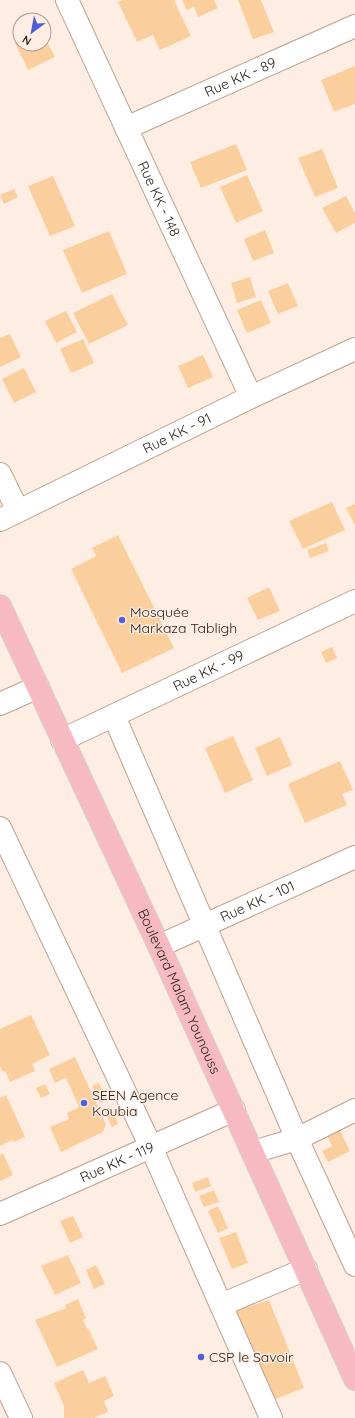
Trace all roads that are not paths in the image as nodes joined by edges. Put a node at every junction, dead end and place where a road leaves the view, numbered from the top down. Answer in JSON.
{"nodes":[{"id":1,"x":67,"y":0,"type":"edge"},
{"id":2,"x":355,"y":26,"type":"edge"},
{"id":3,"x":126,"y":128,"type":"junction"},
{"id":4,"x":355,"y":349,"type":"edge"},
{"id":5,"x":252,"y":397,"type":"junction"},
{"id":6,"x":0,"y":474,"type":"edge"},
{"id":7,"x":9,"y":516,"type":"edge"},
{"id":8,"x":355,"y":601,"type":"edge"},
{"id":9,"x":0,"y":606,"type":"edge"},
{"id":10,"x":38,"y":687,"type":"junction"},
{"id":11,"x":0,"y":704,"type":"edge"},
{"id":12,"x":114,"y":716,"type":"junction"},
{"id":13,"x":62,"y":740,"type":"junction"},
{"id":14,"x":0,"y":828,"type":"edge"},
{"id":15,"x":355,"y":857,"type":"edge"},
{"id":16,"x":205,"y":925,"type":"junction"},
{"id":17,"x":159,"y":946,"type":"junction"},
{"id":18,"x":234,"y":1110,"type":"junction"},
{"id":19,"x":355,"y":1110,"type":"edge"},
{"id":20,"x":297,"y":1139,"type":"junction"},
{"id":21,"x":151,"y":1147,"type":"junction"},
{"id":22,"x":253,"y":1152,"type":"junction"},
{"id":23,"x":0,"y":1214,"type":"edge"},
{"id":24,"x":355,"y":1265,"type":"edge"},
{"id":25,"x":306,"y":1269,"type":"junction"},
{"id":26,"x":221,"y":1305,"type":"junction"},
{"id":27,"x":0,"y":1373,"type":"edge"},
{"id":28,"x":355,"y":1379,"type":"edge"},
{"id":29,"x":21,"y":1418,"type":"edge"},
{"id":30,"x":272,"y":1418,"type":"edge"}],
"edges":[{"from":1,"to":3,"type":"street","name":"Rue KK - 148"},
{"from":2,"to":3,"type":"street","name":"Rue KK - 89"},
{"from":3,"to":5,"type":"street","name":"Rue KK - 148"},
{"from":4,"to":5,"type":"street","name":"Rue KK - 91"},
{"from":5,"to":7,"type":"street","name":"Rue KK - 91"},
{"from":6,"to":7,"type":"street"},
{"from":8,"to":12,"type":"street","name":"Rue KK - 99"},
{"from":9,"to":10,"type":"main road","name":"Boulevard Malam Younouss"},
{"from":10,"to":11,"type":"street"},
{"from":10,"to":13,"type":"main road","name":"Boulevard Malam Younouss"},
{"from":12,"to":13,"type":"street","name":"Rue KK - 99"},
{"from":12,"to":16,"type":"street"},
{"from":13,"to":17,"type":"main road","name":"Boulevard Malam Younouss"},
{"from":14,"to":21,"type":"street"},
{"from":15,"to":16,"type":"street","name":"Rue KK - 101"},
{"from":16,"to":17,"type":"street","name":"Rue KK - 101"},
{"from":16,"to":20,"type":"street"},
{"from":17,"to":18,"type":"main road","name":"Boulevard Malam Younouss"},
{"from":18,"to":21,"type":"street","name":"Rue KK - 119"},
{"from":18,"to":22,"type":"main road","name":"Boulevard Malam Younouss"},
{"from":19,"to":20,"type":"street"},
{"from":20,"to":22,"type":"street"},
{"from":20,"to":24,"type":"street"},
{"from":21,"to":23,"type":"street","name":"Rue KK - 119"},
{"from":21,"to":26,"type":"street"},
{"from":22,"to":25,"type":"main road","name":"Boulevard Malam Younouss"},
{"from":25,"to":26,"type":"street"},
{"from":25,"to":28,"type":"main road","name":"Boulevard Malam Younouss"},
{"from":26,"to":30,"type":"street"},
{"from":27,"to":29,"type":"street"}]}
